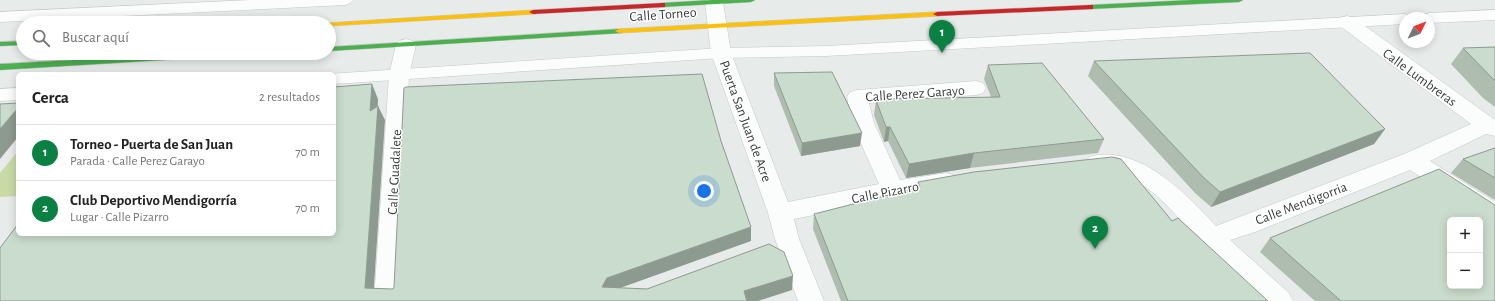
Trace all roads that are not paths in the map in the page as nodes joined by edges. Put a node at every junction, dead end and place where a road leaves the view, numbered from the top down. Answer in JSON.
{"nodes":[{"id":1,"x":345,"y":0,"type":"edge"},
{"id":2,"x":751,"y":0,"type":"edge"},
{"id":3,"x":1239,"y":0,"type":"edge"},
{"id":4,"x":714,"y":2,"type":"junction"},
{"id":5,"x":1495,"y":14,"type":"edge"},
{"id":6,"x":16,"y":16,"type":"edge"},
{"id":7,"x":20,"y":16,"type":"edge"},
{"id":8,"x":0,"y":17,"type":"edge"},
{"id":9,"x":1435,"y":18,"type":"edge"},
{"id":10,"x":1399,"y":19,"type":"edge"},
{"id":11,"x":1347,"y":22,"type":"junction"},
{"id":12,"x":336,"y":24,"type":"edge"},
{"id":13,"x":717,"y":25,"type":"junction"},
{"id":14,"x":406,"y":45,"type":"junction"},
{"id":15,"x":336,"y":49,"type":"edge"},
{"id":16,"x":721,"y":53,"type":"junction"},
{"id":17,"x":124,"y":60,"type":"edge"},
{"id":18,"x":0,"y":67,"type":"edge"},
{"id":19,"x":399,"y":75,"type":"junction"},
{"id":20,"x":336,"y":78,"type":"edge"},
{"id":21,"x":976,"y":88,"type":"dead end"},
{"id":22,"x":16,"y":94,"type":"edge"},
{"id":23,"x":0,"y":95,"type":"edge"},
{"id":24,"x":1489,"y":126,"type":"edge"},
{"id":25,"x":1412,"y":160,"type":"junction"},
{"id":26,"x":1076,"y":165,"type":"edge"},
{"id":27,"x":970,"y":177,"type":"edge"},
{"id":28,"x":893,"y":190,"type":"junction"},
{"id":29,"x":780,"y":213,"type":"junction"},
{"id":30,"x":1495,"y":214,"type":"edge"},
{"id":31,"x":1211,"y":236,"type":"junction"},
{"id":32,"x":387,"y":301,"type":"edge"},
{"id":33,"x":810,"y":301,"type":"edge"},
{"id":34,"x":1280,"y":301,"type":"edge"}],
"edges":[{"from":1,"to":7,"type":"lane"},
{"from":2,"to":4,"type":"main road","name":"Calle Torneo"},
{"from":3,"to":13,"type":"main road","name":"Calle Torneo"},
{"from":4,"to":12,"type":"main road","name":"Calle Torneo"},
{"from":4,"to":13,"type":"street","name":"Puerta San Juan de Acre"},
{"from":5,"to":9,"type":"lane"},
{"from":6,"to":8,"type":"lane"},
{"from":10,"to":11,"type":"lane"},
{"from":11,"to":16,"type":"lane"},
{"from":11,"to":24,"type":"street","name":"Calle Lumbreras"},
{"from":13,"to":14,"type":"main road","name":"Calle Torneo"},
{"from":13,"to":16,"type":"street","name":"Puerta San Juan de Acre"},
{"from":14,"to":15,"type":"main road","name":"Calle Torneo"},
{"from":14,"to":19,"type":"street","name":"Calle Guadalete"},
{"from":16,"to":19,"type":"lane"},
{"from":16,"to":29,"type":"street","name":"Puerta San Juan de Acre"},
{"from":17,"to":18,"type":"main road"},
{"from":19,"to":20,"type":"lane"},
{"from":19,"to":32,"type":"street","name":"Calle Guadalete"},
{"from":21,"to":28,"type":"street","name":"Calle Perez Garayo"},
{"from":22,"to":23,"type":"lane"},
{"from":24,"to":25,"type":"street","name":"Calle Mendigorria"},
{"from":25,"to":30,"type":"street"},
{"from":25,"to":31,"type":"street","name":"Calle Mendigorria"},
{"from":26,"to":31,"type":"street"},
{"from":27,"to":28,"type":"street","name":"Calle Pizarro"},
{"from":28,"to":29,"type":"street","name":"Calle Pizarro"},
{"from":29,"to":33,"type":"street","name":"Puerta San Juan de Acre"},
{"from":31,"to":34,"type":"street"}]}
